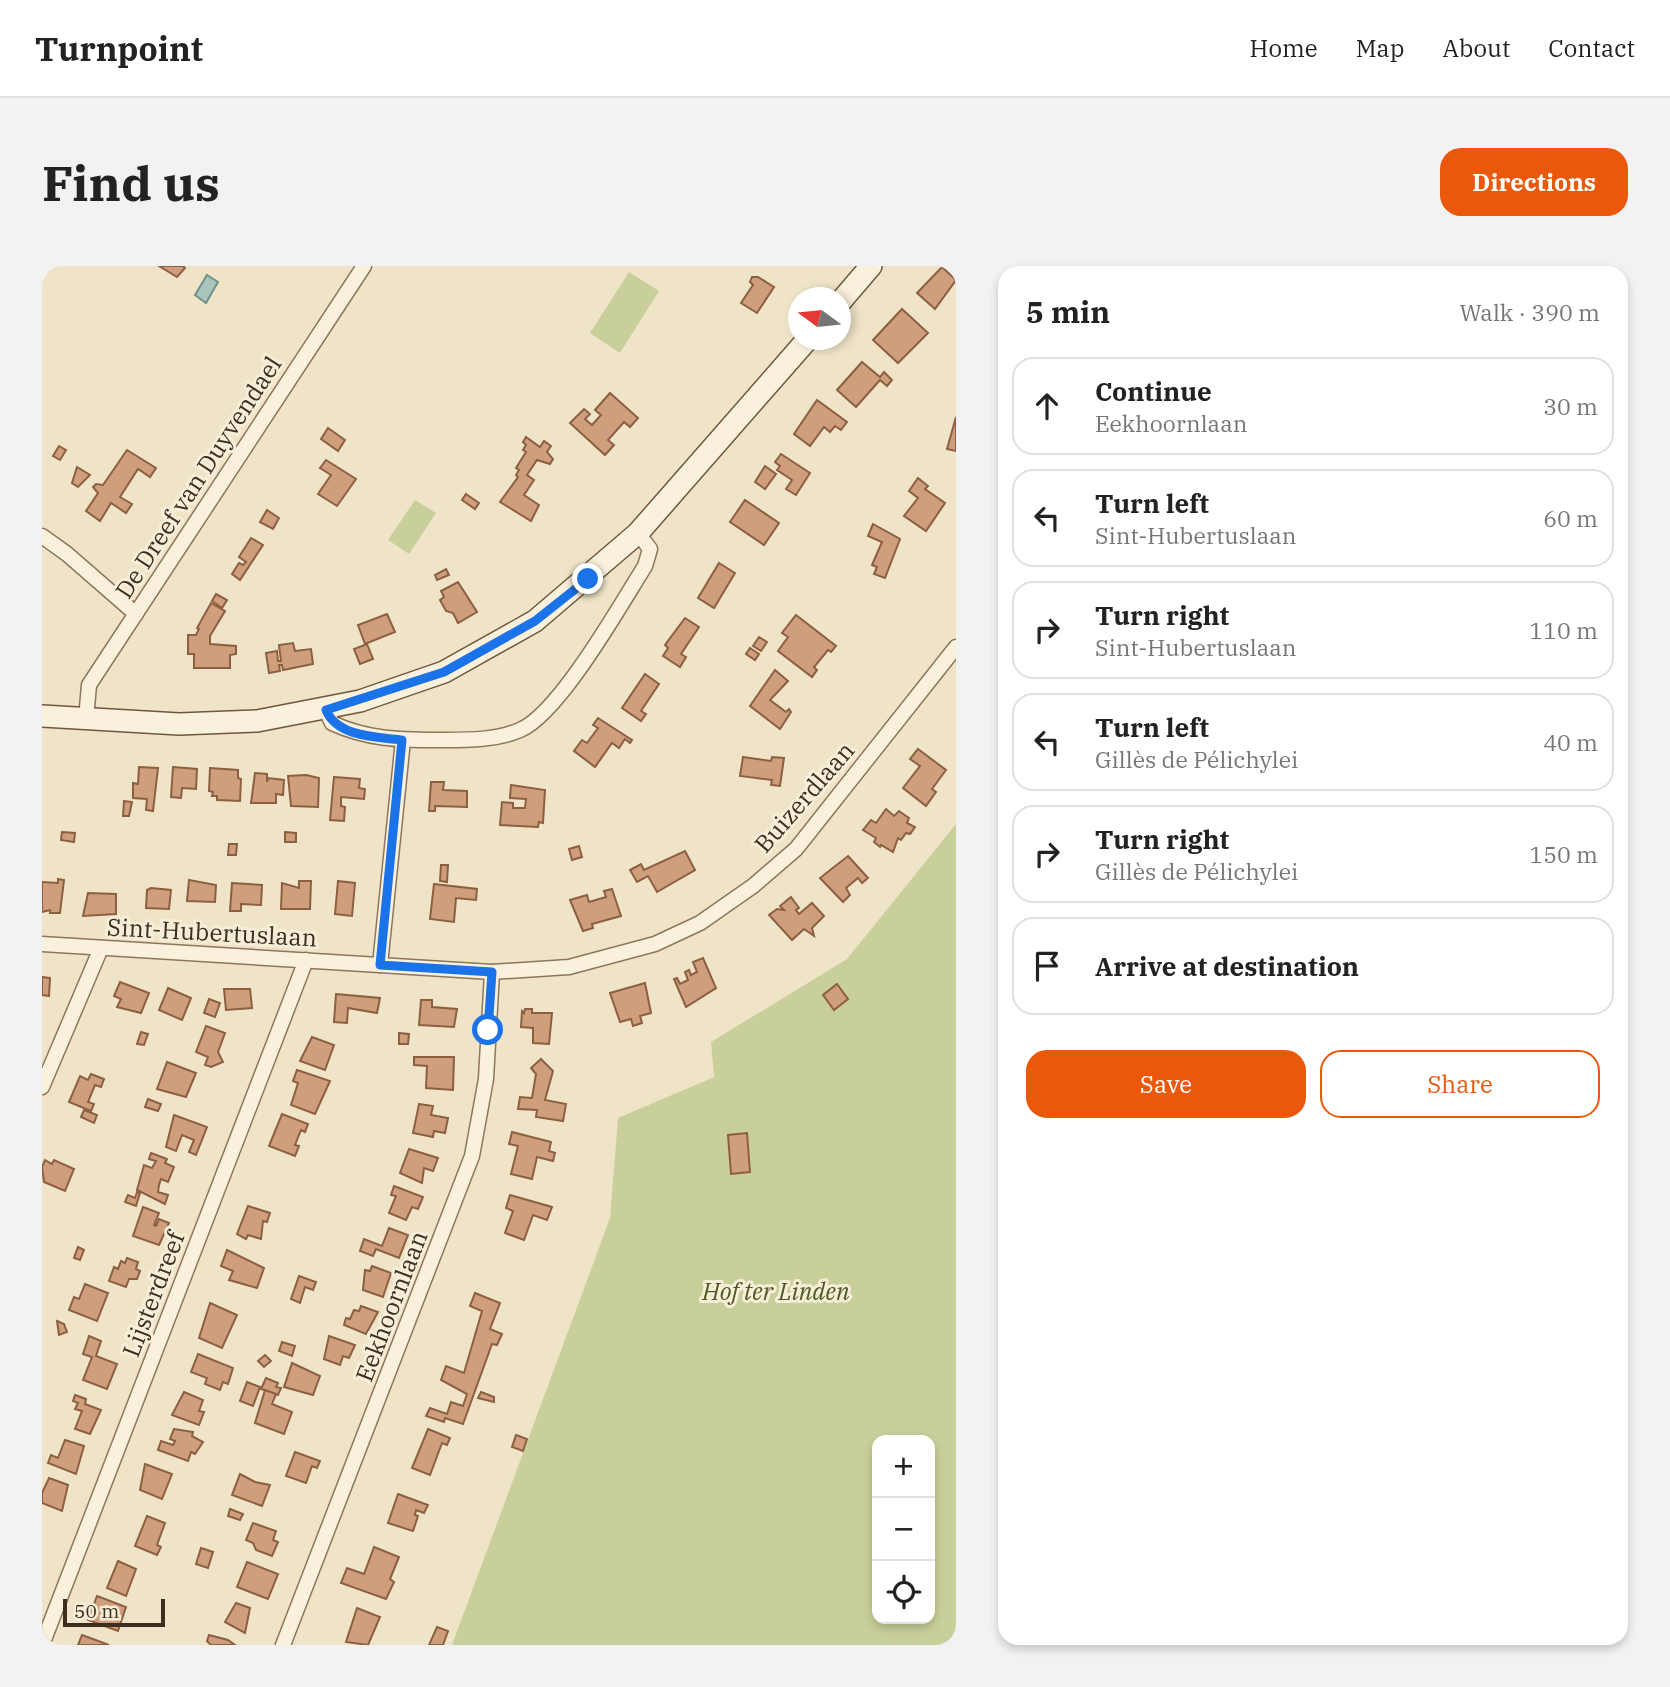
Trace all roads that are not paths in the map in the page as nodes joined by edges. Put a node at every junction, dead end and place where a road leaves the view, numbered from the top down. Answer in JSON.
{"nodes":[{"id":1,"x":364,"y":266,"type":"edge"},
{"id":2,"x":871,"y":266,"type":"edge"},
{"id":3,"x":851,"y":289,"type":"edge"},
{"id":4,"x":798,"y":350,"type":"edge"},
{"id":5,"x":638,"y":533,"type":"junction"},
{"id":6,"x":42,"y":537,"type":"edge"},
{"id":7,"x":136,"y":614,"type":"junction"},
{"id":8,"x":956,"y":647,"type":"edge"},
{"id":9,"x":326,"y":710,"type":"junction"},
{"id":10,"x":42,"y":716,"type":"edge"},
{"id":11,"x":86,"y":719,"type":"junction"},
{"id":12,"x":402,"y":740,"type":"junction"},
{"id":13,"x":42,"y":944,"type":"edge"},
{"id":14,"x":101,"y":948,"type":"junction"},
{"id":15,"x":306,"y":960,"type":"junction"},
{"id":16,"x":380,"y":965,"type":"junction"},
{"id":17,"x":492,"y":972,"type":"junction"},
{"id":18,"x":42,"y":1087,"type":"edge"},
{"id":19,"x":42,"y":1645,"type":"edge"},
{"id":20,"x":283,"y":1645,"type":"edge"}],
"edges":[{"from":1,"to":7,"type":"street","name":"De Dreef van Duyvendael"},
{"from":2,"to":3,"type":"main road"},
{"from":4,"to":5,"type":"main road"},
{"from":5,"to":9,"type":"main road"},
{"from":5,"to":12,"type":"street"},
{"from":6,"to":7,"type":"street"},
{"from":7,"to":11,"type":"street","name":"De Dreef van Duyvendael"},
{"from":8,"to":17,"type":"street","name":"Buizerdlaan"},
{"from":9,"to":11,"type":"main road"},
{"from":9,"to":12,"type":"street"},
{"from":10,"to":11,"type":"main road"},
{"from":12,"to":16,"type":"street"},
{"from":13,"to":14,"type":"street","name":"Sint-Hubertuslaan"},
{"from":14,"to":15,"type":"street","name":"Sint-Hubertuslaan"},
{"from":14,"to":18,"type":"street"},
{"from":15,"to":16,"type":"street","name":"Sint-Hubertuslaan"},
{"from":15,"to":19,"type":"street","name":"Lijsterdreef"},
{"from":16,"to":17,"type":"street","name":"Sint-Hubertuslaan"},
{"from":17,"to":20,"type":"street","name":"Eekhoornlaan"}]}
